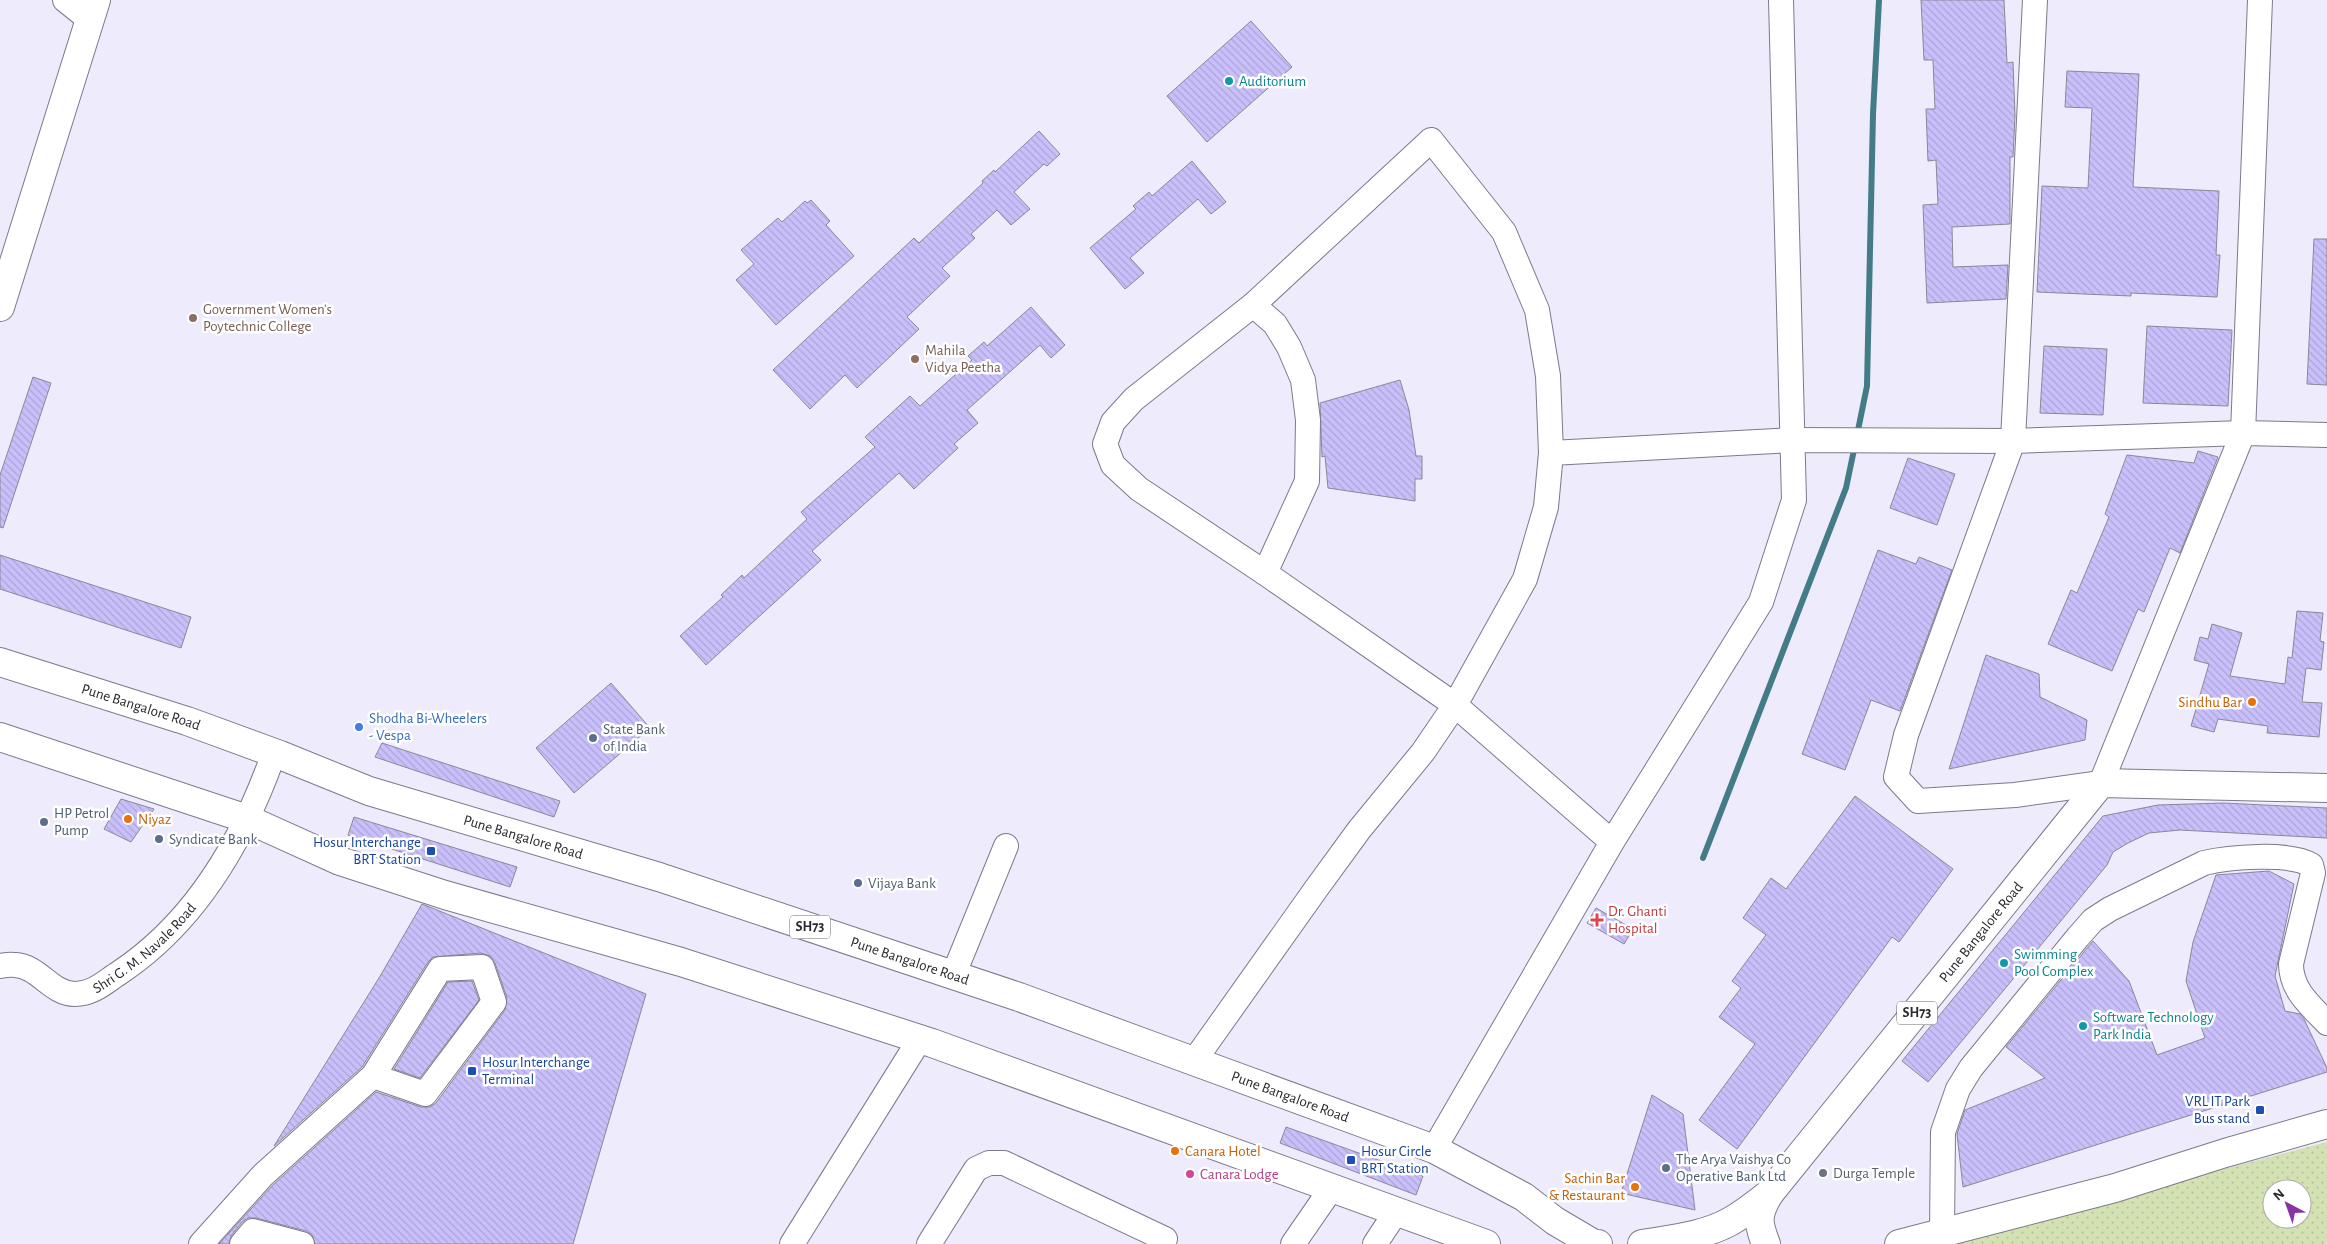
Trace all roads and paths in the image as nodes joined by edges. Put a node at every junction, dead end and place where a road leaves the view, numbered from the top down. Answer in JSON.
{"nodes":[{"id":1,"x":65,"y":0,"type":"edge"},
{"id":2,"x":1781,"y":0,"type":"edge"},
{"id":3,"x":2035,"y":0,"type":"edge"},
{"id":4,"x":2260,"y":0,"type":"edge"},
{"id":5,"x":93,"y":10,"type":"edge"},
{"id":6,"x":6,"y":259,"type":"edge"},
{"id":7,"x":1253,"y":305,"type":"junction"},
{"id":8,"x":0,"y":307,"type":"edge"},
{"id":9,"x":2243,"y":433,"type":"junction"},
{"id":10,"x":2327,"y":435,"type":"edge"},
{"id":11,"x":1792,"y":440,"type":"junction"},
{"id":12,"x":2013,"y":441,"type":"junction"},
{"id":13,"x":1552,"y":454,"type":"junction"},
{"id":14,"x":1266,"y":573,"type":"junction"},
{"id":15,"x":0,"y":662,"type":"edge"},
{"id":16,"x":1455,"y":705,"type":"junction"},
{"id":17,"x":0,"y":737,"type":"edge"},
{"id":18,"x":274,"y":753,"type":"junction"},
{"id":19,"x":2101,"y":783,"type":"junction"},
{"id":20,"x":2327,"y":788,"type":"edge"},
{"id":21,"x":247,"y":820,"type":"junction"},
{"id":22,"x":1612,"y":842,"type":"junction"},
{"id":23,"x":1006,"y":846,"type":"dead end"},
{"id":24,"x":0,"y":966,"type":"edge"},
{"id":25,"x":953,"y":976,"type":"junction"},
{"id":26,"x":2327,"y":1023,"type":"edge"},
{"id":27,"x":920,"y":1039,"type":"junction"},
{"id":28,"x":1194,"y":1061,"type":"junction"},
{"id":29,"x":373,"y":1076,"type":"junction"},
{"id":30,"x":2327,"y":1124,"type":"edge"},
{"id":31,"x":1434,"y":1149,"type":"junction"},
{"id":32,"x":1331,"y":1189,"type":"junction"},
{"id":33,"x":1769,"y":1194,"type":"junction"},
{"id":34,"x":1396,"y":1212,"type":"junction"},
{"id":35,"x":1942,"y":1233,"type":"junction"},
{"id":36,"x":1167,"y":1242,"type":"edge"},
{"id":37,"x":1477,"y":1242,"type":"edge"},
{"id":38,"x":200,"y":1244,"type":"edge"},
{"id":39,"x":242,"y":1244,"type":"edge"},
{"id":40,"x":302,"y":1244,"type":"edge"},
{"id":41,"x":792,"y":1244,"type":"edge"},
{"id":42,"x":929,"y":1244,"type":"edge"},
{"id":43,"x":1293,"y":1244,"type":"edge"},
{"id":44,"x":1375,"y":1244,"type":"edge"},
{"id":45,"x":1594,"y":1244,"type":"edge"},
{"id":46,"x":1598,"y":1244,"type":"edge"},
{"id":47,"x":1642,"y":1244,"type":"edge"},
{"id":48,"x":1766,"y":1244,"type":"edge"},
{"id":49,"x":1899,"y":1244,"type":"edge"}],
"edges":[{"from":1,"to":5,"type":"street"},
{"from":2,"to":11,"type":"street"},
{"from":3,"to":12,"type":"street"},
{"from":4,"to":9,"type":"street"},
{"from":5,"to":6,"type":"main road"},
{"from":6,"to":8,"type":"main road"},
{"from":7,"to":13,"type":"street"},
{"from":7,"to":14,"type":"street"},
{"from":7,"to":14,"type":"street"},
{"from":9,"to":10,"type":"street"},
{"from":9,"to":12,"type":"street"},
{"from":9,"to":19,"type":"street"},
{"from":11,"to":12,"type":"street"},
{"from":11,"to":13,"type":"street"},
{"from":11,"to":22,"type":"street"},
{"from":12,"to":19,"type":"street"},
{"from":13,"to":16,"type":"street"},
{"from":14,"to":16,"type":"street"},
{"from":15,"to":18,"type":"main road","name":"Pune Bangalore Road","number":"SH73"},
{"from":16,"to":22,"type":"street"},
{"from":16,"to":28,"type":"street"},
{"from":17,"to":21,"type":"main road"},
{"from":18,"to":21,"type":"street","name":"Shri G. M. Navale Road"},
{"from":18,"to":25,"type":"main road","name":"Pune Bangalore Road","number":"SH73"},
{"from":19,"to":20,"type":"main road"},
{"from":19,"to":33,"type":"main road","name":"Pune Bangalore Road","number":"SH73"},
{"from":21,"to":24,"type":"street","name":"Shri G. M. Navale Road"},
{"from":21,"to":27,"type":"main road"},
{"from":22,"to":31,"type":"street"},
{"from":23,"to":25,"type":"street"},
{"from":25,"to":28,"type":"main road","name":"Pune Bangalore Road","number":"SH73"},
{"from":26,"to":35,"type":"street"},
{"from":27,"to":32,"type":"main road"},
{"from":27,"to":41,"type":"street"},
{"from":28,"to":31,"type":"main road","name":"Pune Bangalore Road","number":"SH73"},
{"from":29,"to":29,"type":"street"},
{"from":29,"to":38,"type":"street"},
{"from":30,"to":35,"type":"main road"},
{"from":31,"to":45,"type":"main road","name":"Pune Bangalore Road","number":"SH73"},
{"from":32,"to":34,"type":"main road"},
{"from":32,"to":43,"type":"street"},
{"from":33,"to":47,"type":"main road","name":"Pune Bangalore Road","number":"SH73"},
{"from":33,"to":48,"type":"main road"},
{"from":34,"to":37,"type":"main road"},
{"from":34,"to":44,"type":"street"},
{"from":35,"to":49,"type":"main road"},
{"from":36,"to":42,"type":"street"},
{"from":39,"to":40,"type":"street"},
{"from":45,"to":46,"type":"main road","name":"Pune Bangalore Road","number":"SH73"}]}
